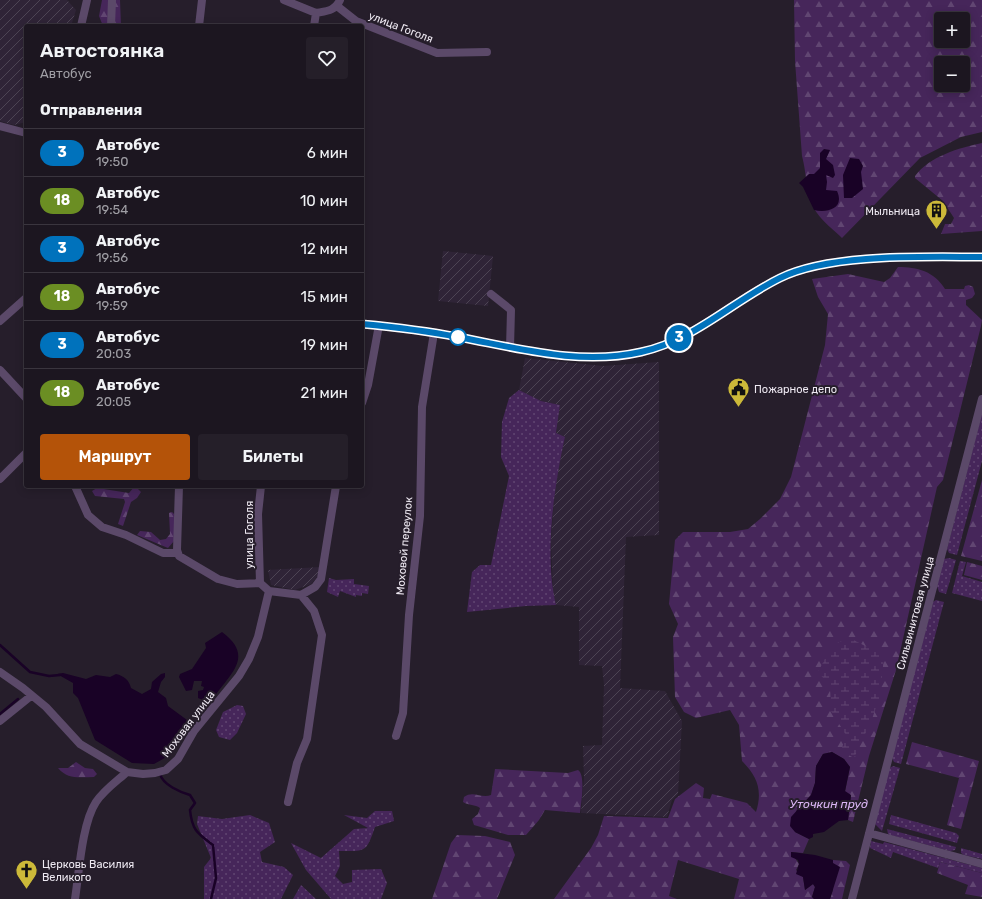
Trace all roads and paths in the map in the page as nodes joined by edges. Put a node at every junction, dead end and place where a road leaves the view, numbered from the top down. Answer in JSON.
{"nodes":[{"id":1,"x":87,"y":0,"type":"edge"},
{"id":2,"x":112,"y":0,"type":"edge"},
{"id":3,"x":202,"y":0,"type":"edge"},
{"id":4,"x":284,"y":0,"type":"edge"},
{"id":5,"x":339,"y":3,"type":"edge"},
{"id":6,"x":316,"y":13,"type":"junction"},
{"id":7,"x":81,"y":24,"type":"edge"},
{"id":8,"x":111,"y":24,"type":"edge"},
{"id":9,"x":199,"y":24,"type":"edge"},
{"id":10,"x":314,"y":24,"type":"edge"},
{"id":11,"x":361,"y":24,"type":"edge"},
{"id":12,"x":364,"y":25,"type":"edge"},
{"id":13,"x":487,"y":52,"type":"dead end"},
{"id":14,"x":0,"y":126,"type":"edge"},
{"id":15,"x":24,"y":132,"type":"edge"},
{"id":16,"x":982,"y":258,"type":"edge"},
{"id":17,"x":491,"y":294,"type":"dead end"},
{"id":18,"x":24,"y":300,"type":"edge"},
{"id":19,"x":0,"y":321,"type":"edge"},
{"id":20,"x":364,"y":324,"type":"edge"},
{"id":21,"x":379,"y":325,"type":"junction"},
{"id":22,"x":434,"y":333,"type":"junction"},
{"id":23,"x":510,"y":348,"type":"junction"},
{"id":24,"x":0,"y":370,"type":"edge"},
{"id":25,"x":24,"y":396,"type":"edge"},
{"id":26,"x":364,"y":397,"type":"edge"},
{"id":27,"x":982,"y":399,"type":"edge"},
{"id":28,"x":24,"y":456,"type":"edge"},
{"id":29,"x":0,"y":479,"type":"edge"},
{"id":30,"x":76,"y":488,"type":"edge"},
{"id":31,"x":179,"y":488,"type":"edge"},
{"id":32,"x":261,"y":488,"type":"edge"},
{"id":33,"x":336,"y":488,"type":"edge"},
{"id":34,"x":178,"y":553,"type":"junction"},
{"id":35,"x":260,"y":583,"type":"junction"},
{"id":36,"x":269,"y":591,"type":"junction"},
{"id":37,"x":301,"y":595,"type":"junction"},
{"id":38,"x":0,"y":672,"type":"edge"},
{"id":39,"x":31,"y":696,"type":"junction"},
{"id":40,"x":0,"y":721,"type":"edge"},
{"id":41,"x":396,"y":736,"type":"dead end"},
{"id":42,"x":127,"y":772,"type":"junction"},
{"id":43,"x":288,"y":802,"type":"dead end"},
{"id":44,"x":869,"y":833,"type":"junction"},
{"id":45,"x":982,"y":864,"type":"edge"},
{"id":46,"x":75,"y":899,"type":"edge"},
{"id":47,"x":852,"y":899,"type":"edge"}],
"edges":[{"from":1,"to":7,"type":"street"},
{"from":2,"to":8,"type":"street"},
{"from":3,"to":9,"type":"street"},
{"from":4,"to":6,"type":"street"},
{"from":5,"to":6,"type":"street","name":"улица Гоголя"},
{"from":5,"to":11,"type":"street","name":"улица Гоголя"},
{"from":6,"to":10,"type":"street"},
{"from":12,"to":13,"type":"street","name":"улица Гоголя"},
{"from":14,"to":15,"type":"street"},
{"from":16,"to":23,"type":"street"},
{"from":17,"to":23,"type":"street"},
{"from":18,"to":19,"type":"street"},
{"from":20,"to":21,"type":"street"},
{"from":21,"to":22,"type":"street"},
{"from":21,"to":26,"type":"street"},
{"from":22,"to":23,"type":"street"},
{"from":22,"to":41,"type":"street","name":"Моховой переулок"},
{"from":24,"to":25,"type":"street"},
{"from":27,"to":44,"type":"street","name":"Сильвинитовая улица"},
{"from":28,"to":29,"type":"street"},
{"from":30,"to":34,"type":"street"},
{"from":31,"to":34,"type":"street"},
{"from":32,"to":35,"type":"street","name":"улица Гоголя"},
{"from":33,"to":37,"type":"street"},
{"from":34,"to":35,"type":"street"},
{"from":35,"to":36,"type":"street"},
{"from":36,"to":37,"type":"street"},
{"from":36,"to":42,"type":"street","name":"Моховая улица"},
{"from":37,"to":43,"type":"street"},
{"from":38,"to":39,"type":"street"},
{"from":39,"to":40,"type":"street"},
{"from":39,"to":42,"type":"street"},
{"from":42,"to":46,"type":"street"},
{"from":44,"to":45,"type":"street"},
{"from":44,"to":47,"type":"street","name":"Сильвинитовая улица"}]}
